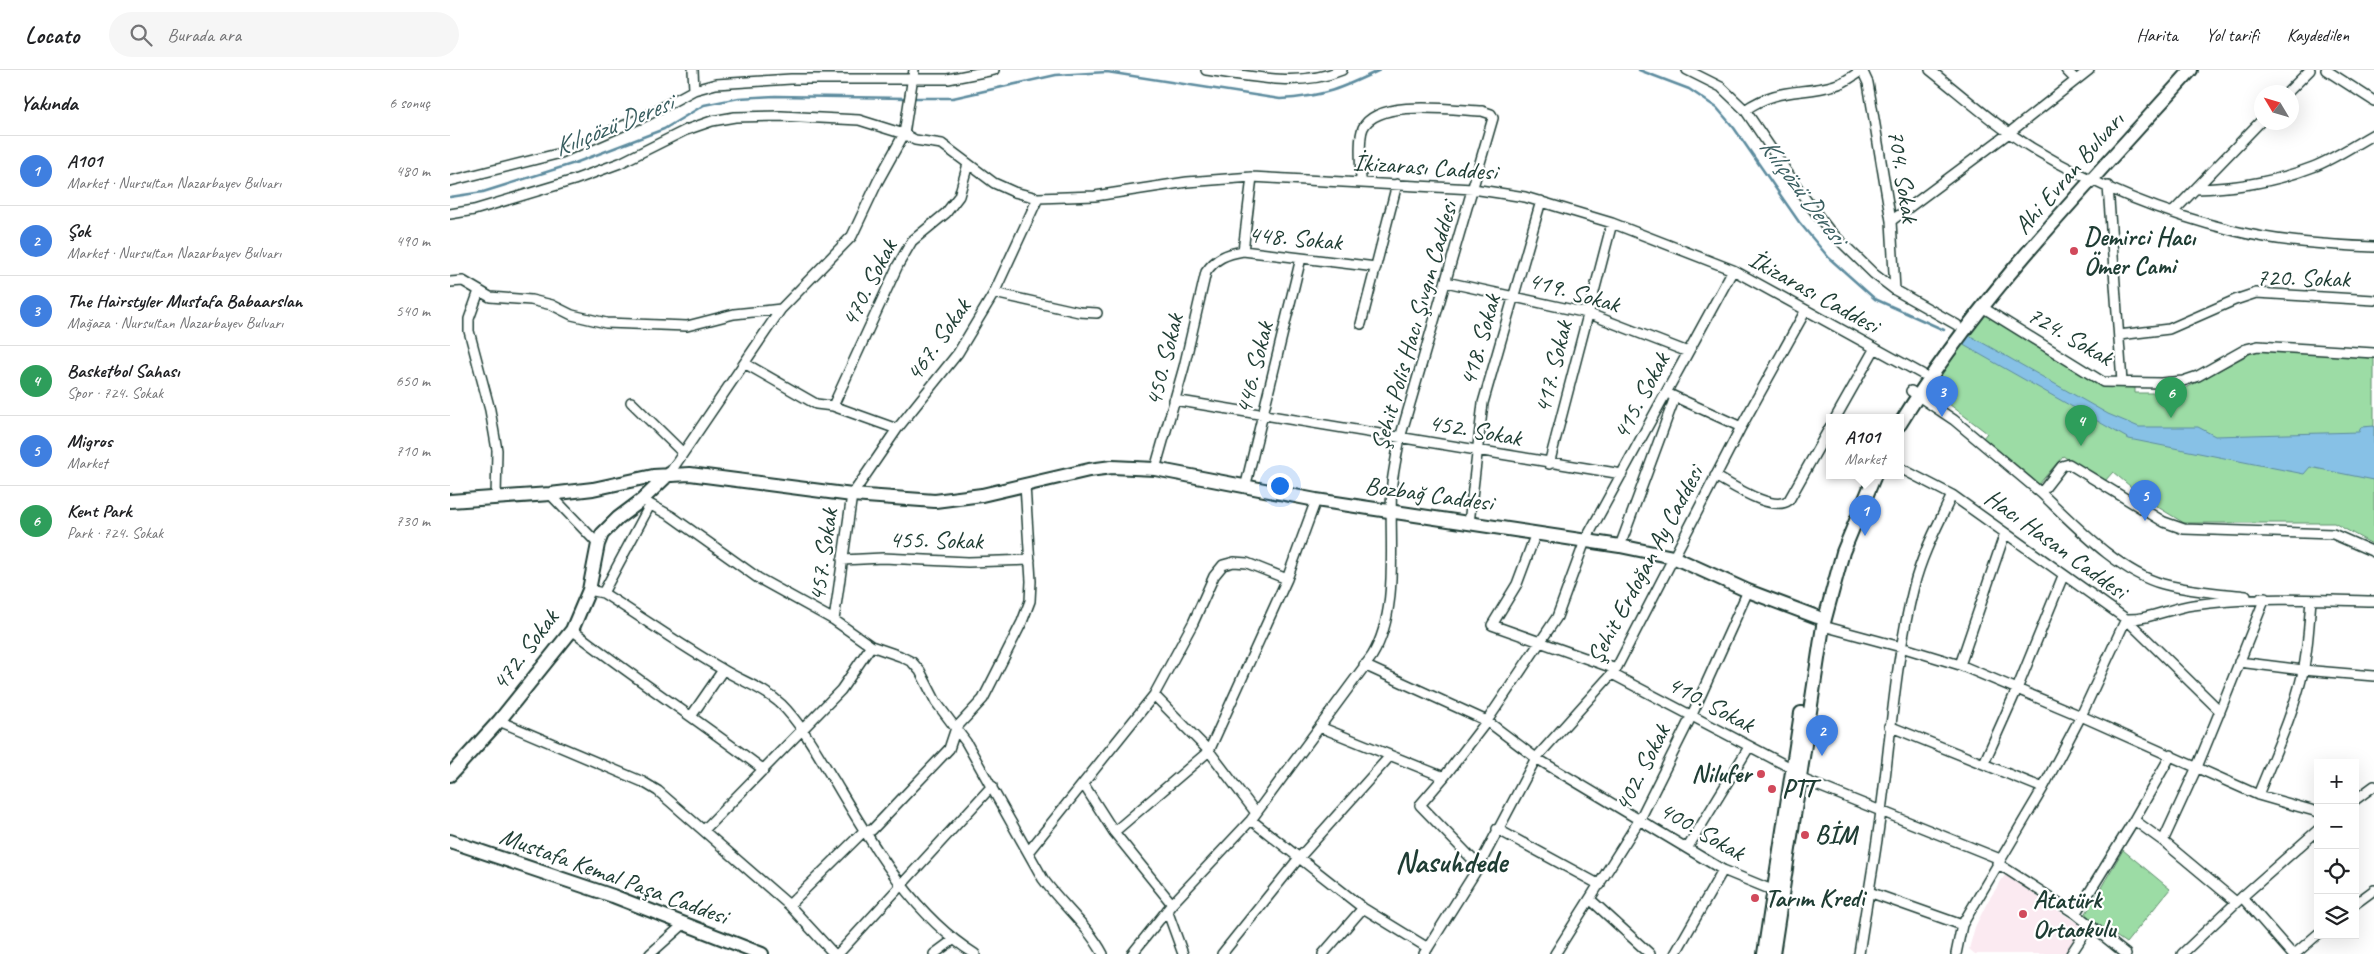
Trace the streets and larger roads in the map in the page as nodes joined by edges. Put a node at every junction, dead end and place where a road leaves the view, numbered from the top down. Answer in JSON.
{"nodes":[{"id":1,"x":693,"y":70,"type":"edge"},
{"id":2,"x":904,"y":70,"type":"edge"},
{"id":3,"x":994,"y":70,"type":"edge"},
{"id":4,"x":1206,"y":70,"type":"edge"},
{"id":5,"x":1342,"y":70,"type":"edge"},
{"id":6,"x":1687,"y":70,"type":"edge"},
{"id":7,"x":1862,"y":70,"type":"edge"},
{"id":8,"x":1930,"y":70,"type":"edge"},
{"id":9,"x":2066,"y":70,"type":"edge"},
{"id":10,"x":2089,"y":70,"type":"edge"},
{"id":11,"x":2182,"y":70,"type":"edge"},
{"id":12,"x":2191,"y":70,"type":"edge"},
{"id":13,"x":2310,"y":70,"type":"edge"},
{"id":14,"x":2330,"y":71,"type":"edge"},
{"id":15,"x":1273,"y":74,"type":"edge"},
{"id":16,"x":1706,"y":74,"type":"edge"},
{"id":17,"x":914,"y":75,"type":"edge"},
{"id":18,"x":2076,"y":80,"type":"junction"},
{"id":19,"x":2295,"y":85,"type":"edge"},
{"id":20,"x":694,"y":90,"type":"junction"},
{"id":21,"x":2374,"y":101,"type":"edge"},
{"id":22,"x":1745,"y":110,"type":"junction"},
{"id":23,"x":2254,"y":128,"type":"edge"},
{"id":24,"x":2009,"y":133,"type":"junction"},
{"id":25,"x":904,"y":134,"type":"junction"},
{"id":26,"x":2374,"y":134,"type":"edge"},
{"id":27,"x":968,"y":164,"type":"junction"},
{"id":28,"x":1252,"y":177,"type":"junction"},
{"id":29,"x":2089,"y":178,"type":"junction"},
{"id":30,"x":450,"y":181,"type":"edge"},
{"id":31,"x":1362,"y":182,"type":"junction"},
{"id":32,"x":1397,"y":184,"type":"junction"},
{"id":33,"x":2108,"y":186,"type":"junction"},
{"id":34,"x":1473,"y":189,"type":"junction"},
{"id":35,"x":2196,"y":189,"type":"junction"},
{"id":36,"x":1038,"y":198,"type":"junction"},
{"id":37,"x":1541,"y":201,"type":"junction"},
{"id":38,"x":2173,"y":212,"type":"junction"},
{"id":39,"x":450,"y":214,"type":"edge"},
{"id":40,"x":1891,"y":221,"type":"junction"},
{"id":41,"x":1612,"y":223,"type":"junction"},
{"id":42,"x":2374,"y":247,"type":"edge"},
{"id":43,"x":1242,"y":251,"type":"junction"},
{"id":44,"x":1301,"y":258,"type":"junction"},
{"id":45,"x":1213,"y":262,"type":"joint"},
{"id":46,"x":1376,"y":267,"type":"junction"},
{"id":47,"x":1734,"y":270,"type":"junction"},
{"id":48,"x":450,"y":282,"type":"edge"},
{"id":49,"x":1446,"y":282,"type":"junction"},
{"id":50,"x":1895,"y":290,"type":"junction"},
{"id":51,"x":478,"y":291,"type":"junction"},
{"id":52,"x":994,"y":293,"type":"junction"},
{"id":53,"x":1513,"y":296,"type":"junction"},
{"id":54,"x":2374,"y":300,"type":"edge"},
{"id":55,"x":1979,"y":304,"type":"junction"},
{"id":56,"x":781,"y":309,"type":"junction"},
{"id":57,"x":1806,"y":310,"type":"junction"},
{"id":58,"x":1097,"y":313,"type":"dead end"},
{"id":59,"x":1587,"y":313,"type":"junction"},
{"id":60,"x":1361,"y":324,"type":"dead end"},
{"id":61,"x":1957,"y":325,"type":"junction"},
{"id":62,"x":2119,"y":335,"type":"junction"},
{"id":63,"x":1875,"y":348,"type":"junction"},
{"id":64,"x":1688,"y":352,"type":"junction"},
{"id":65,"x":2374,"y":353,"type":"edge"},
{"id":66,"x":746,"y":364,"type":"junction"},
{"id":67,"x":1922,"y":374,"type":"junction"},
{"id":68,"x":2122,"y":382,"type":"junction"},
{"id":69,"x":1665,"y":393,"type":"junction"},
{"id":70,"x":1914,"y":394,"type":"junction"},
{"id":71,"x":1675,"y":397,"type":"junction"},
{"id":72,"x":1174,"y":400,"type":"junction"},
{"id":73,"x":631,"y":402,"type":"dead end"},
{"id":74,"x":833,"y":406,"type":"junction"},
{"id":75,"x":1263,"y":413,"type":"junction"},
{"id":76,"x":1838,"y":414,"type":"edge"},
{"id":77,"x":1897,"y":414,"type":"edge"},
{"id":78,"x":1904,"y":415,"type":"edge"},
{"id":79,"x":1741,"y":427,"type":"junction"},
{"id":80,"x":897,"y":429,"type":"junction"},
{"id":81,"x":1826,"y":434,"type":"edge"},
{"id":82,"x":1400,"y":438,"type":"junction"},
{"id":83,"x":1477,"y":450,"type":"junction"},
{"id":84,"x":683,"y":453,"type":"junction"},
{"id":85,"x":1549,"y":464,"type":"junction"},
{"id":86,"x":1155,"y":469,"type":"junction"},
{"id":87,"x":1904,"y":470,"type":"edge"},
{"id":88,"x":669,"y":474,"type":"junction"},
{"id":89,"x":1622,"y":474,"type":"junction"},
{"id":90,"x":1715,"y":476,"type":"junction"},
{"id":91,"x":1864,"y":479,"type":"edge"},
{"id":92,"x":1873,"y":479,"type":"edge"},
{"id":93,"x":1025,"y":485,"type":"junction"},
{"id":94,"x":1245,"y":488,"type":"junction"},
{"id":95,"x":2041,"y":492,"type":"junction"},
{"id":96,"x":550,"y":494,"type":"junction"},
{"id":97,"x":852,"y":495,"type":"junction"},
{"id":98,"x":1952,"y":495,"type":"junction"},
{"id":99,"x":496,"y":498,"type":"junction"},
{"id":100,"x":1316,"y":500,"type":"junction"},
{"id":101,"x":450,"y":501,"type":"edge"},
{"id":102,"x":646,"y":503,"type":"junction"},
{"id":103,"x":1392,"y":512,"type":"junction"},
{"id":104,"x":1469,"y":523,"type":"junction"},
{"id":105,"x":1536,"y":533,"type":"junction"},
{"id":106,"x":2005,"y":533,"type":"junction"},
{"id":107,"x":1586,"y":541,"type":"junction"},
{"id":108,"x":598,"y":544,"type":"junction"},
{"id":109,"x":1620,"y":546,"type":"junction"},
{"id":110,"x":2374,"y":552,"type":"edge"},
{"id":111,"x":1673,"y":557,"type":"junction"},
{"id":112,"x":842,"y":560,"type":"junction"},
{"id":113,"x":1030,"y":560,"type":"junction"},
{"id":114,"x":2063,"y":576,"type":"junction"},
{"id":115,"x":1287,"y":578,"type":"junction"},
{"id":116,"x":588,"y":590,"type":"junction"},
{"id":117,"x":1748,"y":591,"type":"junction"},
{"id":118,"x":604,"y":594,"type":"junction"},
{"id":119,"x":2265,"y":598,"type":"junction"},
{"id":120,"x":2311,"y":600,"type":"junction"},
{"id":121,"x":2374,"y":601,"type":"edge"},
{"id":122,"x":2126,"y":619,"type":"junction"},
{"id":123,"x":834,"y":620,"type":"junction"},
{"id":124,"x":1820,"y":622,"type":"junction"},
{"id":125,"x":572,"y":630,"type":"junction"},
{"id":126,"x":1540,"y":642,"type":"junction"},
{"id":127,"x":871,"y":646,"type":"junction"},
{"id":128,"x":1902,"y":646,"type":"junction"},
{"id":129,"x":2239,"y":662,"type":"junction"},
{"id":130,"x":1364,"y":665,"type":"junction"},
{"id":131,"x":1960,"y":665,"type":"junction"},
{"id":132,"x":723,"y":670,"type":"junction"},
{"id":133,"x":2303,"y":670,"type":"junction"},
{"id":134,"x":1614,"y":672,"type":"junction"},
{"id":135,"x":2374,"y":676,"type":"edge"},
{"id":136,"x":2018,"y":689,"type":"junction"},
{"id":137,"x":1154,"y":695,"type":"junction"},
{"id":138,"x":2220,"y":711,"type":"junction"},
{"id":139,"x":692,"y":715,"type":"junction"},
{"id":140,"x":2081,"y":716,"type":"junction"},
{"id":141,"x":1691,"y":717,"type":"junction"},
{"id":142,"x":499,"y":721,"type":"junction"},
{"id":143,"x":1487,"y":721,"type":"junction"},
{"id":144,"x":1889,"y":726,"type":"junction"},
{"id":145,"x":1320,"y":727,"type":"junction"},
{"id":146,"x":956,"y":728,"type":"junction"},
{"id":147,"x":803,"y":730,"type":"junction"},
{"id":148,"x":1749,"y":747,"type":"junction"},
{"id":149,"x":1209,"y":751,"type":"junction"},
{"id":150,"x":2170,"y":755,"type":"junction"},
{"id":151,"x":1390,"y":756,"type":"junction"},
{"id":152,"x":1536,"y":758,"type":"junction"},
{"id":153,"x":1984,"y":763,"type":"junction"},
{"id":154,"x":2197,"y":767,"type":"junction"},
{"id":155,"x":764,"y":770,"type":"junction"},
{"id":156,"x":1795,"y":773,"type":"junction"},
{"id":157,"x":450,"y":774,"type":"edge"},
{"id":158,"x":1444,"y":777,"type":"junction"},
{"id":159,"x":1084,"y":785,"type":"junction"},
{"id":160,"x":992,"y":786,"type":"junction"},
{"id":161,"x":2374,"y":786,"type":"edge"},
{"id":162,"x":2043,"y":788,"type":"junction"},
{"id":163,"x":2258,"y":795,"type":"junction"},
{"id":164,"x":2359,"y":797,"type":"edge"},
{"id":165,"x":1881,"y":811,"type":"junction"},
{"id":166,"x":2314,"y":811,"type":"edge"},
{"id":167,"x":1254,"y":817,"type":"junction"},
{"id":168,"x":1640,"y":819,"type":"junction"},
{"id":169,"x":2134,"y":820,"type":"junction"},
{"id":170,"x":1497,"y":829,"type":"junction"},
{"id":171,"x":704,"y":830,"type":"junction"},
{"id":172,"x":864,"y":831,"type":"junction"},
{"id":173,"x":1114,"y":832,"type":"junction"},
{"id":174,"x":2314,"y":834,"type":"edge"},
{"id":175,"x":450,"y":841,"type":"edge"},
{"id":176,"x":2163,"y":841,"type":"junction"},
{"id":177,"x":1688,"y":847,"type":"junction"},
{"id":178,"x":1029,"y":850,"type":"junction"},
{"id":179,"x":1298,"y":858,"type":"junction"},
{"id":180,"x":1999,"y":861,"type":"junction"},
{"id":181,"x":1479,"y":866,"type":"junction"},
{"id":182,"x":1723,"y":870,"type":"junction"},
{"id":183,"x":901,"y":883,"type":"junction"},
{"id":184,"x":1600,"y":886,"type":"junction"},
{"id":185,"x":1772,"y":890,"type":"junction"},
{"id":186,"x":2374,"y":890,"type":"edge"},
{"id":187,"x":1869,"y":892,"type":"junction"},
{"id":188,"x":1591,"y":900,"type":"junction"},
{"id":189,"x":2239,"y":900,"type":"junction"},
{"id":190,"x":2359,"y":901,"type":"edge"},
{"id":191,"x":789,"y":905,"type":"junction"},
{"id":192,"x":1169,"y":907,"type":"junction"},
{"id":193,"x":1363,"y":908,"type":"junction"},
{"id":194,"x":2076,"y":914,"type":"junction"},
{"id":195,"x":685,"y":923,"type":"junction"},
{"id":196,"x":1962,"y":925,"type":"junction"},
{"id":197,"x":2090,"y":925,"type":"junction"},
{"id":198,"x":2314,"y":937,"type":"edge"},
{"id":199,"x":953,"y":940,"type":"junction"},
{"id":200,"x":1426,"y":951,"type":"edge"},
{"id":201,"x":650,"y":954,"type":"edge"},
{"id":202,"x":762,"y":954,"type":"edge"},
{"id":203,"x":836,"y":954,"type":"edge"},
{"id":204,"x":934,"y":954,"type":"edge"},
{"id":205,"x":975,"y":954,"type":"edge"},
{"id":206,"x":1102,"y":954,"type":"edge"},
{"id":207,"x":1132,"y":954,"type":"edge"},
{"id":208,"x":1183,"y":954,"type":"edge"},
{"id":209,"x":1222,"y":954,"type":"edge"},
{"id":210,"x":1323,"y":954,"type":"edge"},
{"id":211,"x":1554,"y":954,"type":"edge"},
{"id":212,"x":1650,"y":954,"type":"edge"},
{"id":213,"x":1675,"y":954,"type":"edge"},
{"id":214,"x":1764,"y":954,"type":"edge"},
{"id":215,"x":1773,"y":954,"type":"edge"},
{"id":216,"x":1859,"y":954,"type":"edge"},
{"id":217,"x":1956,"y":954,"type":"edge"},
{"id":218,"x":2071,"y":954,"type":"edge"},
{"id":219,"x":2126,"y":954,"type":"edge"},
{"id":220,"x":2182,"y":954,"type":"edge"},
{"id":221,"x":2294,"y":954,"type":"edge"}],
"edges":[{"from":1,"to":20,"type":"street"},
{"from":2,"to":17,"type":"street"},
{"from":3,"to":17,"type":"street"},
{"from":4,"to":15,"type":"street"},
{"from":5,"to":15,"type":"street"},
{"from":6,"to":16,"type":"street"},
{"from":7,"to":22,"type":"street"},
{"from":7,"to":40,"type":"street","name":"704. Sokak"},
{"from":8,"to":24,"type":"street"},
{"from":9,"to":18,"type":"street"},
{"from":10,"to":18,"type":"street"},
{"from":11,"to":29,"type":"street","name":"Ahi Evran Bulvarı"},
{"from":12,"to":29,"type":"street","name":"Ahi Evran Bulvarı"},
{"from":13,"to":19,"type":"street"},
{"from":14,"to":21,"type":"street"},
{"from":16,"to":22,"type":"street"},
{"from":17,"to":20,"type":"street"},
{"from":17,"to":25,"type":"street"},
{"from":18,"to":24,"type":"street"},
{"from":20,"to":30,"type":"street"},
{"from":22,"to":50,"type":"street"},
{"from":23,"to":35,"type":"street"},
{"from":24,"to":29,"type":"street"},
{"from":24,"to":40,"type":"street"},
{"from":25,"to":27,"type":"street","name":"İkizarası Caddesi"},
{"from":25,"to":39,"type":"street","name":"İkizarası Caddesi"},
{"from":25,"to":56,"type":"street"},
{"from":26,"to":35,"type":"street"},
{"from":27,"to":36,"type":"street","name":"İkizarası Caddesi"},
{"from":27,"to":74,"type":"street","name":"470. Sokak"},
{"from":28,"to":31,"type":"street","name":"İkizarası Caddesi"},
{"from":28,"to":36,"type":"street","name":"İkizarası Caddesi"},
{"from":28,"to":43,"type":"street"},
{"from":29,"to":33,"type":"street"},
{"from":29,"to":55,"type":"street","name":"Ahi Evran Bulvarı"},
{"from":31,"to":32,"type":"street","name":"İkizarası Caddesi"},
{"from":31,"to":34,"type":"street","name":"Şehit Polis Hacı Şıvgın Caddesi"},
{"from":32,"to":34,"type":"street","name":"İkizarası Caddesi"},
{"from":32,"to":46,"type":"street"},
{"from":33,"to":38,"type":"street"},
{"from":33,"to":62,"type":"street"},
{"from":34,"to":37,"type":"street","name":"İkizarası Caddesi"},
{"from":34,"to":49,"type":"street","name":"Şehit Polis Hacı Şıvgın Caddesi"},
{"from":35,"to":38,"type":"street"},
{"from":36,"to":52,"type":"street","name":"467. Sokak"},
{"from":37,"to":41,"type":"street","name":"İkizarası Caddesi"},
{"from":37,"to":53,"type":"street","name":"418. Sokak"},
{"from":38,"to":42,"type":"street"},
{"from":40,"to":50,"type":"street","name":"704. Sokak"},
{"from":41,"to":47,"type":"street","name":"İkizarası Caddesi"},
{"from":41,"to":59,"type":"street","name":"417. Sokak"},
{"from":43,"to":44,"type":"street","name":"448. Sokak"},
{"from":43,"to":45,"type":"street","name":"448. Sokak"},
{"from":44,"to":46,"type":"street","name":"448. Sokak"},
{"from":44,"to":75,"type":"street","name":"446. Sokak"},
{"from":45,"to":72,"type":"street","name":"450. Sokak"},
{"from":46,"to":60,"type":"street"},
{"from":47,"to":57,"type":"street","name":"İkizarası Caddesi"},
{"from":47,"to":64,"type":"street","name":"415. Sokak"},
{"from":48,"to":51,"type":"street"},
{"from":49,"to":53,"type":"street","name":"419. Sokak"},
{"from":49,"to":82,"type":"street","name":"Şehit Polis Hacı Şıvgın Caddesi"},
{"from":50,"to":61,"type":"street"},
{"from":51,"to":56,"type":"street"},
{"from":51,"to":99,"type":"street"},
{"from":52,"to":58,"type":"street"},
{"from":52,"to":80,"type":"street","name":"467. Sokak"},
{"from":53,"to":59,"type":"street","name":"419. Sokak"},
{"from":53,"to":83,"type":"street","name":"418. Sokak"},
{"from":54,"to":62,"type":"street","name":"720. Sokak"},
{"from":55,"to":61,"type":"street"},
{"from":55,"to":68,"type":"street","name":"724. Sokak"},
{"from":55,"to":70,"type":"street"},
{"from":56,"to":66,"type":"street"},
{"from":57,"to":63,"type":"street","name":"İkizarası Caddesi"},
{"from":57,"to":79,"type":"street","name":"Şehit Erdoğan Ay Caddesi"},
{"from":59,"to":64,"type":"street","name":"419. Sokak"},
{"from":59,"to":85,"type":"street","name":"417. Sokak"},
{"from":61,"to":67,"type":"street"},
{"from":62,"to":68,"type":"street"},
{"from":63,"to":67,"type":"street","name":"İkizarası Caddesi"},
{"from":63,"to":76,"type":"street"},
{"from":64,"to":69,"type":"street","name":"415. Sokak"},
{"from":65,"to":68,"type":"street","name":"724. Sokak"},
{"from":66,"to":74,"type":"street"},
{"from":66,"to":84,"type":"street"},
{"from":67,"to":70,"type":"street"},
{"from":69,"to":71,"type":"street"},
{"from":69,"to":89,"type":"street","name":"415. Sokak"},
{"from":70,"to":77,"type":"street"},
{"from":70,"to":78,"type":"street"},
{"from":70,"to":95,"type":"street"},
{"from":71,"to":79,"type":"street"},
{"from":71,"to":109,"type":"street"},
{"from":72,"to":75,"type":"street","name":"452. Sokak"},
{"from":72,"to":86,"type":"street","name":"450. Sokak"},
{"from":73,"to":84,"type":"street"},
{"from":74,"to":80,"type":"street"},
{"from":75,"to":82,"type":"street","name":"452. Sokak"},
{"from":75,"to":94,"type":"street","name":"446. Sokak"},
{"from":79,"to":90,"type":"street","name":"Şehit Erdoğan Ay Caddesi"},
{"from":80,"to":97,"type":"street","name":"467. Sokak"},
{"from":81,"to":90,"type":"street"},
{"from":82,"to":83,"type":"street","name":"452. Sokak"},
{"from":82,"to":103,"type":"street","name":"Şehit Polis Hacı Şıvgın Caddesi"},
{"from":83,"to":85,"type":"street","name":"452. Sokak"},
{"from":83,"to":104,"type":"street","name":"418. Sokak"},
{"from":84,"to":88,"type":"street"},
{"from":85,"to":89,"type":"street","name":"452. Sokak"},
{"from":86,"to":93,"type":"street","name":"Bozbağ Caddesi"},
{"from":86,"to":94,"type":"street","name":"Bozbağ Caddesi"},
{"from":87,"to":98,"type":"street","name":"Hacı Hasan Caddesi"},
{"from":88,"to":96,"type":"street","name":"Bozbağ Caddesi"},
{"from":88,"to":97,"type":"street","name":"Bozbağ Caddesi"},
{"from":88,"to":102,"type":"street","name":"472. Sokak"},
{"from":89,"to":107,"type":"street","name":"415. Sokak"},
{"from":90,"to":111,"type":"street","name":"Şehit Erdoğan Ay Caddesi"},
{"from":91,"to":124,"type":"street"},
{"from":92,"to":124,"type":"street"},
{"from":93,"to":97,"type":"street","name":"Bozbağ Caddesi"},
{"from":93,"to":113,"type":"street"},
{"from":94,"to":100,"type":"street","name":"Bozbağ Caddesi"},
{"from":95,"to":110,"type":"street"},
{"from":95,"to":119,"type":"street"},
{"from":96,"to":99,"type":"street","name":"Bozbağ Caddesi"},
{"from":96,"to":108,"type":"street"},
{"from":97,"to":112,"type":"street","name":"457. Sokak"},
{"from":98,"to":106,"type":"street","name":"Hacı Hasan Caddesi"},
{"from":98,"to":128,"type":"street"},
{"from":99,"to":101,"type":"street","name":"Bozbağ Caddesi"},
{"from":100,"to":103,"type":"street","name":"Bozbağ Caddesi"},
{"from":100,"to":115,"type":"street"},
{"from":102,"to":108,"type":"street","name":"472. Sokak"},
{"from":102,"to":118,"type":"street"},
{"from":102,"to":123,"type":"street"},
{"from":103,"to":104,"type":"street","name":"Bozbağ Caddesi"},
{"from":103,"to":130,"type":"street","name":"Şehit Polis Hacı Şıvgın Caddesi"},
{"from":104,"to":105,"type":"street","name":"Bozbağ Caddesi"},
{"from":105,"to":107,"type":"street","name":"Bozbağ Caddesi"},
{"from":105,"to":126,"type":"street","name":"410. Sokak"},
{"from":106,"to":114,"type":"street","name":"Hacı Hasan Caddesi"},
{"from":106,"to":131,"type":"street"},
{"from":107,"to":109,"type":"street","name":"Bozbağ Caddesi"},
{"from":107,"to":126,"type":"street","name":"415. Sokak"},
{"from":108,"to":116,"type":"street","name":"472. Sokak"},
{"from":109,"to":111,"type":"street","name":"Bozbağ Caddesi"},
{"from":111,"to":117,"type":"street","name":"Bozbağ Caddesi"},
{"from":111,"to":134,"type":"street","name":"Şehit Erdoğan Ay Caddesi"},
{"from":112,"to":113,"type":"street","name":"455. Sokak"},
{"from":112,"to":123,"type":"street","name":"457. Sokak"},
{"from":113,"to":146,"type":"street"},
{"from":114,"to":122,"type":"street","name":"Hacı Hasan Caddesi"},
{"from":114,"to":136,"type":"street"},
{"from":115,"to":137,"type":"street"},
{"from":115,"to":149,"type":"street"},
{"from":116,"to":118,"type":"street"},
{"from":116,"to":125,"type":"street","name":"472. Sokak"},
{"from":117,"to":124,"type":"street","name":"Bozbağ Caddesi"},
{"from":117,"to":141,"type":"street","name":"402. Sokak"},
{"from":118,"to":132,"type":"street"},
{"from":119,"to":120,"type":"street","name":"Hacı Hasan Caddesi"},
{"from":119,"to":122,"type":"street","name":"Hacı Hasan Caddesi"},
{"from":119,"to":129,"type":"street"},
{"from":120,"to":121,"type":"street","name":"Hacı Hasan Caddesi"},
{"from":120,"to":133,"type":"street"},
{"from":122,"to":138,"type":"street"},
{"from":122,"to":140,"type":"street"},
{"from":123,"to":127,"type":"street"},
{"from":124,"to":128,"type":"street"},
{"from":124,"to":156,"type":"street"},
{"from":125,"to":139,"type":"street"},
{"from":125,"to":142,"type":"street","name":"472. Sokak"},
{"from":126,"to":134,"type":"street","name":"410. Sokak"},
{"from":126,"to":143,"type":"street","name":"415. Sokak"},
{"from":127,"to":146,"type":"street"},
{"from":127,"to":147,"type":"street"},
{"from":128,"to":131,"type":"street"},
{"from":128,"to":144,"type":"street"},
{"from":129,"to":133,"type":"street"},
{"from":129,"to":138,"type":"street"},
{"from":130,"to":143,"type":"street","name":"400. Sokak"},
{"from":130,"to":145,"type":"street","name":"Şehit Polis Hacı Şıvgın Caddesi"},
{"from":131,"to":136,"type":"street"},
{"from":132,"to":139,"type":"street"},
{"from":132,"to":147,"type":"street"},
{"from":133,"to":135,"type":"street"},
{"from":133,"to":163,"type":"street"},
{"from":134,"to":141,"type":"street","name":"410. Sokak"},
{"from":134,"to":152,"type":"street","name":"Şehit Erdoğan Ay Caddesi"},
{"from":136,"to":140,"type":"street"},
{"from":136,"to":153,"type":"street"},
{"from":137,"to":149,"type":"street"},
{"from":137,"to":159,"type":"street"},
{"from":138,"to":154,"type":"street"},
{"from":139,"to":155,"type":"street"},
{"from":140,"to":150,"type":"street"},
{"from":140,"to":162,"type":"street"},
{"from":141,"to":148,"type":"street","name":"410. Sokak"},
{"from":141,"to":168,"type":"street","name":"402. Sokak"},
{"from":142,"to":157,"type":"street","name":"472. Sokak"},
{"from":142,"to":171,"type":"street"},
{"from":143,"to":152,"type":"street","name":"400. Sokak"},
{"from":143,"to":158,"type":"street","name":"415. Sokak"},
{"from":144,"to":153,"type":"street"},
{"from":144,"to":165,"type":"street"},
{"from":145,"to":151,"type":"street"},
{"from":145,"to":167,"type":"street","name":"Şehit Polis Hacı Şıvgın Caddesi"},
{"from":146,"to":160,"type":"street"},
{"from":146,"to":172,"type":"street"},
{"from":147,"to":155,"type":"street"},
{"from":147,"to":172,"type":"street"},
{"from":148,"to":156,"type":"street","name":"410. Sokak"},
{"from":148,"to":177,"type":"street"},
{"from":149,"to":167,"type":"street"},
{"from":149,"to":173,"type":"street"},
{"from":150,"to":154,"type":"street"},
{"from":150,"to":169,"type":"street"},
{"from":151,"to":158,"type":"street"},
{"from":151,"to":179,"type":"street"},
{"from":152,"to":168,"type":"street","name":"400. Sokak"},
{"from":152,"to":170,"type":"street","name":"Şehit Erdoğan Ay Caddesi"},
{"from":153,"to":162,"type":"street"},
{"from":154,"to":163,"type":"street"},
{"from":154,"to":176,"type":"street"},
{"from":155,"to":171,"type":"street"},
{"from":156,"to":165,"type":"street","name":"410. Sokak"},
{"from":156,"to":185,"type":"street"},
{"from":156,"to":215,"type":"street"},
{"from":158,"to":181,"type":"street","name":"415. Sokak"},
{"from":159,"to":173,"type":"street"},
{"from":159,"to":178,"type":"street"},
{"from":160,"to":178,"type":"street"},
{"from":160,"to":183,"type":"street"},
{"from":161,"to":164,"type":"street"},
{"from":162,"to":180,"type":"street"},
{"from":163,"to":166,"type":"street"},
{"from":165,"to":180,"type":"street","name":"410. Sokak"},
{"from":165,"to":187,"type":"street"},
{"from":167,"to":179,"type":"street"},
{"from":167,"to":192,"type":"street","name":"Şehit Polis Hacı Şıvgın Caddesi"},
{"from":168,"to":177,"type":"street","name":"400. Sokak"},
{"from":168,"to":184,"type":"street","name":"402. Sokak"},
{"from":169,"to":176,"type":"street"},
{"from":169,"to":194,"type":"street"},
{"from":170,"to":181,"type":"street","name":"Şehit Erdoğan Ay Caddesi"},
{"from":170,"to":184,"type":"street"},
{"from":171,"to":191,"type":"street"},
{"from":172,"to":183,"type":"street"},
{"from":172,"to":191,"type":"street"},
{"from":173,"to":192,"type":"street"},
{"from":174,"to":189,"type":"street"},
{"from":175,"to":195,"type":"street","name":"Mustafa Kemal Paşa Caddesi"},
{"from":176,"to":189,"type":"street"},
{"from":177,"to":182,"type":"street","name":"400. Sokak"},
{"from":178,"to":206,"type":"street"},
{"from":179,"to":193,"type":"street"},
{"from":179,"to":209,"type":"street"},
{"from":180,"to":194,"type":"street","name":"410. Sokak"},
{"from":180,"to":196,"type":"street"},
{"from":181,"to":200,"type":"street","name":"Şehit Erdoğan Ay Caddesi"},
{"from":182,"to":185,"type":"street","name":"400. Sokak"},
{"from":182,"to":213,"type":"street"},
{"from":183,"to":199,"type":"street"},
{"from":183,"to":203,"type":"street"},
{"from":184,"to":188,"type":"street","name":"402. Sokak"},
{"from":185,"to":214,"type":"street"},
{"from":186,"to":190,"type":"street"},
{"from":187,"to":196,"type":"street"},
{"from":187,"to":216,"type":"street"},
{"from":188,"to":211,"type":"street","name":"402. Sokak"},
{"from":188,"to":212,"type":"street"},
{"from":189,"to":220,"type":"street"},
{"from":189,"to":221,"type":"street"},
{"from":191,"to":203,"type":"street"},
{"from":192,"to":207,"type":"street","name":"Şehit Polis Hacı Şıvgın Caddesi"},
{"from":192,"to":208,"type":"street"},
{"from":193,"to":200,"type":"street"},
{"from":193,"to":210,"type":"street"},
{"from":194,"to":197,"type":"street","name":"410. Sokak"},
{"from":195,"to":201,"type":"street"},
{"from":195,"to":202,"type":"street","name":"Mustafa Kemal Paşa Caddesi"},
{"from":196,"to":217,"type":"street"},
{"from":197,"to":218,"type":"street"},
{"from":197,"to":219,"type":"street","name":"410. Sokak"},
{"from":198,"to":221,"type":"street"},
{"from":199,"to":204,"type":"street"},
{"from":199,"to":205,"type":"street"}]}
